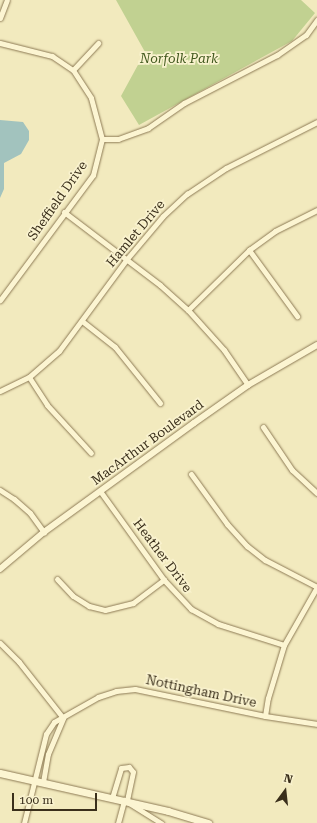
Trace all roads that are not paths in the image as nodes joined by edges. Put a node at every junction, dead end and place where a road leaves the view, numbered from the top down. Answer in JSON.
{"nodes":[{"id":1,"x":7,"y":0,"type":"edge"},
{"id":2,"x":0,"y":18,"type":"edge"},
{"id":3,"x":317,"y":20,"type":"edge"},
{"id":4,"x":0,"y":43,"type":"edge"},
{"id":5,"x":98,"y":43,"type":"dead end"},
{"id":6,"x":73,"y":70,"type":"junction"},
{"id":7,"x":317,"y":122,"type":"edge"},
{"id":8,"x":102,"y":139,"type":"junction"},
{"id":9,"x":317,"y":210,"type":"edge"},
{"id":10,"x":64,"y":212,"type":"junction"},
{"id":11,"x":249,"y":250,"type":"junction"},
{"id":12,"x":126,"y":260,"type":"junction"},
{"id":13,"x":0,"y":300,"type":"edge"},
{"id":14,"x":188,"y":310,"type":"junction"},
{"id":15,"x":297,"y":316,"type":"dead end"},
{"id":16,"x":82,"y":321,"type":"junction"},
{"id":17,"x":317,"y":345,"type":"edge"},
{"id":18,"x":29,"y":377,"type":"junction"},
{"id":19,"x":248,"y":385,"type":"junction"},
{"id":20,"x":0,"y":391,"type":"edge"},
{"id":21,"x":160,"y":403,"type":"dead end"},
{"id":22,"x":263,"y":427,"type":"dead end"},
{"id":23,"x":91,"y":453,"type":"dead end"},
{"id":24,"x":191,"y":474,"type":"dead end"},
{"id":25,"x":0,"y":490,"type":"edge"},
{"id":26,"x":100,"y":491,"type":"junction"},
{"id":27,"x":317,"y":493,"type":"edge"},
{"id":28,"x":44,"y":532,"type":"junction"},
{"id":29,"x":0,"y":570,"type":"edge"},
{"id":30,"x":57,"y":579,"type":"dead end"},
{"id":31,"x":164,"y":580,"type":"junction"},
{"id":32,"x":317,"y":587,"type":"edge"},
{"id":33,"x":0,"y":643,"type":"edge"},
{"id":34,"x":284,"y":645,"type":"junction"},
{"id":35,"x":265,"y":716,"type":"junction"},
{"id":36,"x":63,"y":718,"type":"junction"},
{"id":37,"x":317,"y":724,"type":"edge"},
{"id":38,"x":0,"y":772,"type":"edge"},
{"id":39,"x":33,"y":780,"type":"junction"},
{"id":40,"x":43,"y":782,"type":"junction"},
{"id":41,"x":112,"y":798,"type":"junction"},
{"id":42,"x":125,"y":801,"type":"junction"},
{"id":43,"x":24,"y":823,"type":"edge"},
{"id":44,"x":118,"y":823,"type":"edge"},
{"id":45,"x":161,"y":823,"type":"edge"},
{"id":46,"x":208,"y":823,"type":"edge"}],
"edges":[{"from":1,"to":2,"type":"street"},
{"from":3,"to":8,"type":"street"},
{"from":4,"to":6,"type":"street","name":"Sheffield Drive"},
{"from":5,"to":6,"type":"street"},
{"from":6,"to":8,"type":"street","name":"Sheffield Drive"},
{"from":7,"to":12,"type":"street","name":"Hamlet Drive"},
{"from":8,"to":10,"type":"street","name":"Sheffield Drive"},
{"from":9,"to":11,"type":"street"},
{"from":10,"to":12,"type":"street"},
{"from":10,"to":13,"type":"street","name":"Sheffield Drive"},
{"from":11,"to":14,"type":"street"},
{"from":11,"to":15,"type":"street"},
{"from":12,"to":14,"type":"street"},
{"from":12,"to":16,"type":"street","name":"Hamlet Drive"},
{"from":14,"to":19,"type":"street"},
{"from":16,"to":18,"type":"street","name":"Hamlet Drive"},
{"from":16,"to":21,"type":"street"},
{"from":17,"to":19,"type":"street","name":"MacArthur Boulevard"},
{"from":18,"to":20,"type":"street","name":"Hamlet Drive"},
{"from":18,"to":23,"type":"street"},
{"from":19,"to":26,"type":"street","name":"MacArthur Boulevard"},
{"from":22,"to":27,"type":"street"},
{"from":24,"to":32,"type":"street"},
{"from":25,"to":28,"type":"street"},
{"from":26,"to":28,"type":"street","name":"MacArthur Boulevard"},
{"from":26,"to":31,"type":"street","name":"Heather Drive"},
{"from":28,"to":29,"type":"street","name":"MacArthur Boulevard"},
{"from":30,"to":31,"type":"street"},
{"from":31,"to":34,"type":"street","name":"Heather Drive"},
{"from":32,"to":34,"type":"street"},
{"from":33,"to":36,"type":"street"},
{"from":34,"to":35,"type":"street"},
{"from":35,"to":36,"type":"street","name":"Nottingham Drive"},
{"from":35,"to":37,"type":"street","name":"Nottingham Drive"},
{"from":36,"to":39,"type":"street","name":"Nottingham Drive"},
{"from":36,"to":40,"type":"street"},
{"from":38,"to":39,"type":"main road"},
{"from":39,"to":40,"type":"main road"},
{"from":39,"to":43,"type":"street","name":"Nottingham Drive"},
{"from":40,"to":41,"type":"main road"},
{"from":41,"to":42,"type":"main road"},
{"from":41,"to":42,"type":"street"},
{"from":42,"to":44,"type":"street"},
{"from":42,"to":45,"type":"street"},
{"from":42,"to":46,"type":"main road"}]}
